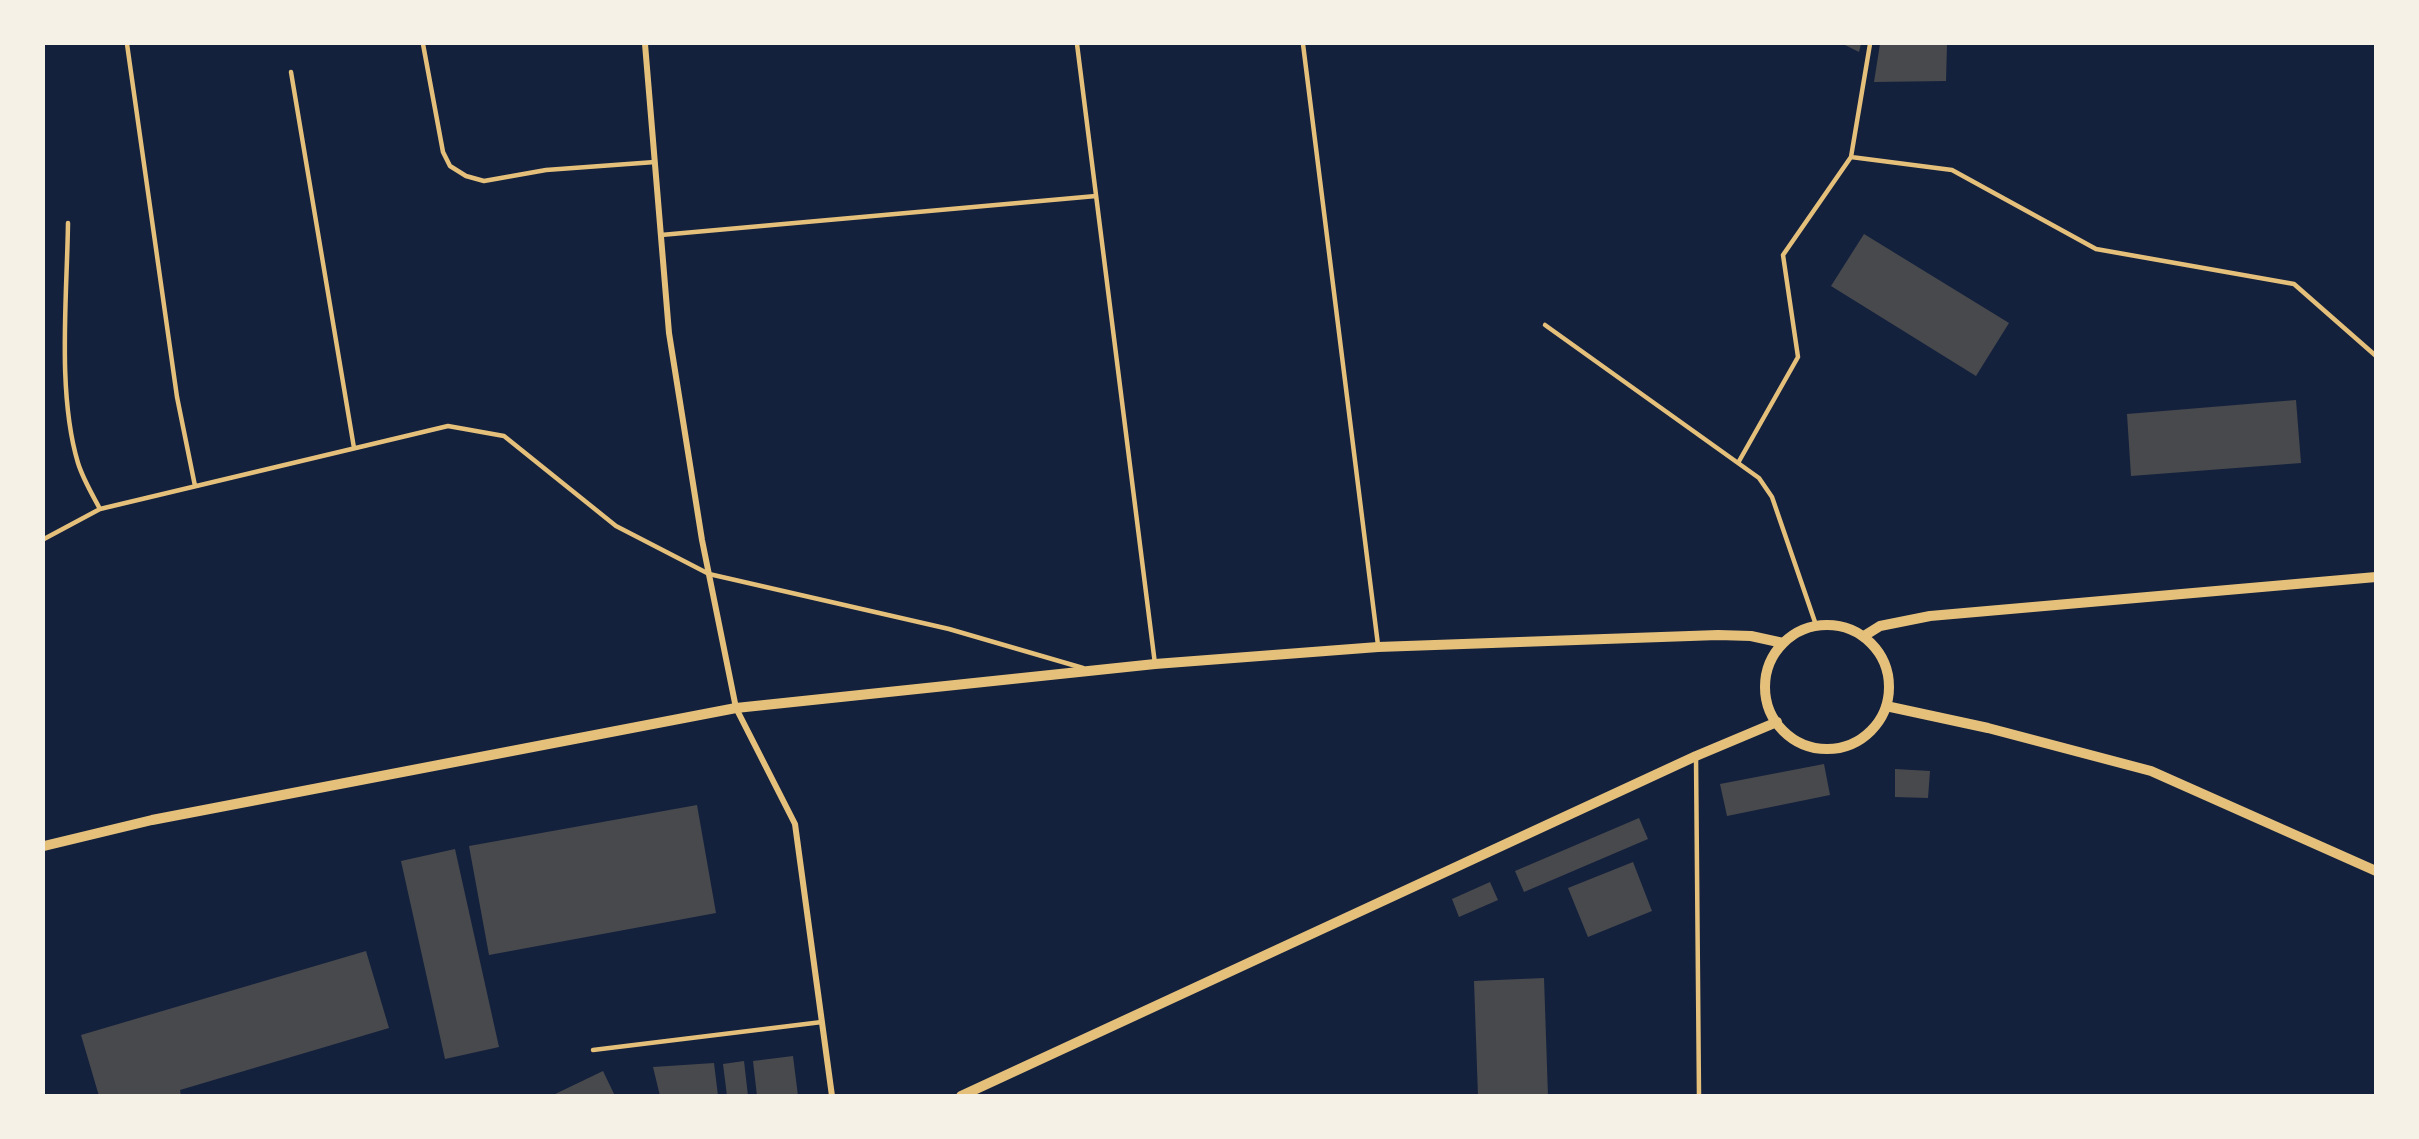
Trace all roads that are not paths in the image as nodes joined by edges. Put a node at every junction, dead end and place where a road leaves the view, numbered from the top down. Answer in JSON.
{"nodes":[{"id":1,"x":127,"y":44,"type":"edge"},
{"id":2,"x":423,"y":44,"type":"edge"},
{"id":3,"x":645,"y":44,"type":"edge"},
{"id":4,"x":1077,"y":44,"type":"edge"},
{"id":5,"x":1303,"y":44,"type":"edge"},
{"id":6,"x":1870,"y":44,"type":"edge"},
{"id":7,"x":291,"y":72,"type":"dead end"},
{"id":8,"x":1851,"y":157,"type":"junction"},
{"id":9,"x":655,"y":162,"type":"junction"},
{"id":10,"x":1096,"y":196,"type":"junction"},
{"id":11,"x":68,"y":223,"type":"dead end"},
{"id":12,"x":661,"y":235,"type":"junction"},
{"id":13,"x":1545,"y":325,"type":"dead end"},
{"id":14,"x":2376,"y":356,"type":"edge"},
{"id":15,"x":354,"y":448,"type":"junction"},
{"id":16,"x":1738,"y":463,"type":"junction"},
{"id":17,"x":195,"y":486,"type":"junction"},
{"id":18,"x":100,"y":509,"type":"junction"},
{"id":19,"x":44,"y":539,"type":"edge"},
{"id":20,"x":709,"y":574,"type":"junction"},
{"id":21,"x":2376,"y":577,"type":"edge"},
{"id":22,"x":1816,"y":625,"type":"junction"},
{"id":23,"x":1864,"y":636,"type":"junction"},
{"id":24,"x":1783,"y":643,"type":"junction"},
{"id":25,"x":1378,"y":647,"type":"junction"},
{"id":26,"x":1155,"y":664,"type":"junction"},
{"id":27,"x":1091,"y":670,"type":"junction"},
{"id":28,"x":1886,"y":706,"type":"junction"},
{"id":29,"x":736,"y":708,"type":"junction"},
{"id":30,"x":1777,"y":722,"type":"junction"},
{"id":31,"x":1696,"y":756,"type":"junction"},
{"id":32,"x":44,"y":846,"type":"edge"},
{"id":33,"x":2376,"y":871,"type":"edge"},
{"id":34,"x":822,"y":1022,"type":"junction"},
{"id":35,"x":592,"y":1050,"type":"dead end"},
{"id":36,"x":832,"y":1095,"type":"edge"},
{"id":37,"x":961,"y":1095,"type":"edge"},
{"id":38,"x":1699,"y":1095,"type":"edge"}],
"edges":[{"from":1,"to":17,"type":"lane"},
{"from":2,"to":9,"type":"lane"},
{"from":3,"to":9,"type":"street"},
{"from":4,"to":10,"type":"lane"},
{"from":5,"to":25,"type":"lane"},
{"from":6,"to":8,"type":"lane"},
{"from":7,"to":15,"type":"lane"},
{"from":8,"to":14,"type":"lane"},
{"from":8,"to":16,"type":"lane"},
{"from":9,"to":12,"type":"street"},
{"from":10,"to":12,"type":"lane"},
{"from":10,"to":26,"type":"lane"},
{"from":11,"to":18,"type":"lane"},
{"from":12,"to":20,"type":"street"},
{"from":13,"to":16,"type":"lane"},
{"from":15,"to":17,"type":"lane"},
{"from":15,"to":20,"type":"lane"},
{"from":16,"to":22,"type":"lane"},
{"from":17,"to":18,"type":"lane"},
{"from":18,"to":19,"type":"lane"},
{"from":20,"to":27,"type":"lane"},
{"from":20,"to":29,"type":"street"},
{"from":21,"to":23,"type":"street"},
{"from":22,"to":23,"type":"street"},
{"from":22,"to":24,"type":"street"},
{"from":23,"to":28,"type":"street"},
{"from":24,"to":25,"type":"street"},
{"from":24,"to":30,"type":"street"},
{"from":25,"to":26,"type":"street"},
{"from":26,"to":27,"type":"street"},
{"from":27,"to":29,"type":"street"},
{"from":28,"to":30,"type":"street"},
{"from":28,"to":33,"type":"street"},
{"from":29,"to":32,"type":"street"},
{"from":29,"to":34,"type":"street"},
{"from":30,"to":31,"type":"street"},
{"from":31,"to":37,"type":"street"},
{"from":31,"to":38,"type":"lane"},
{"from":34,"to":35,"type":"lane"},
{"from":34,"to":36,"type":"street"}]}
